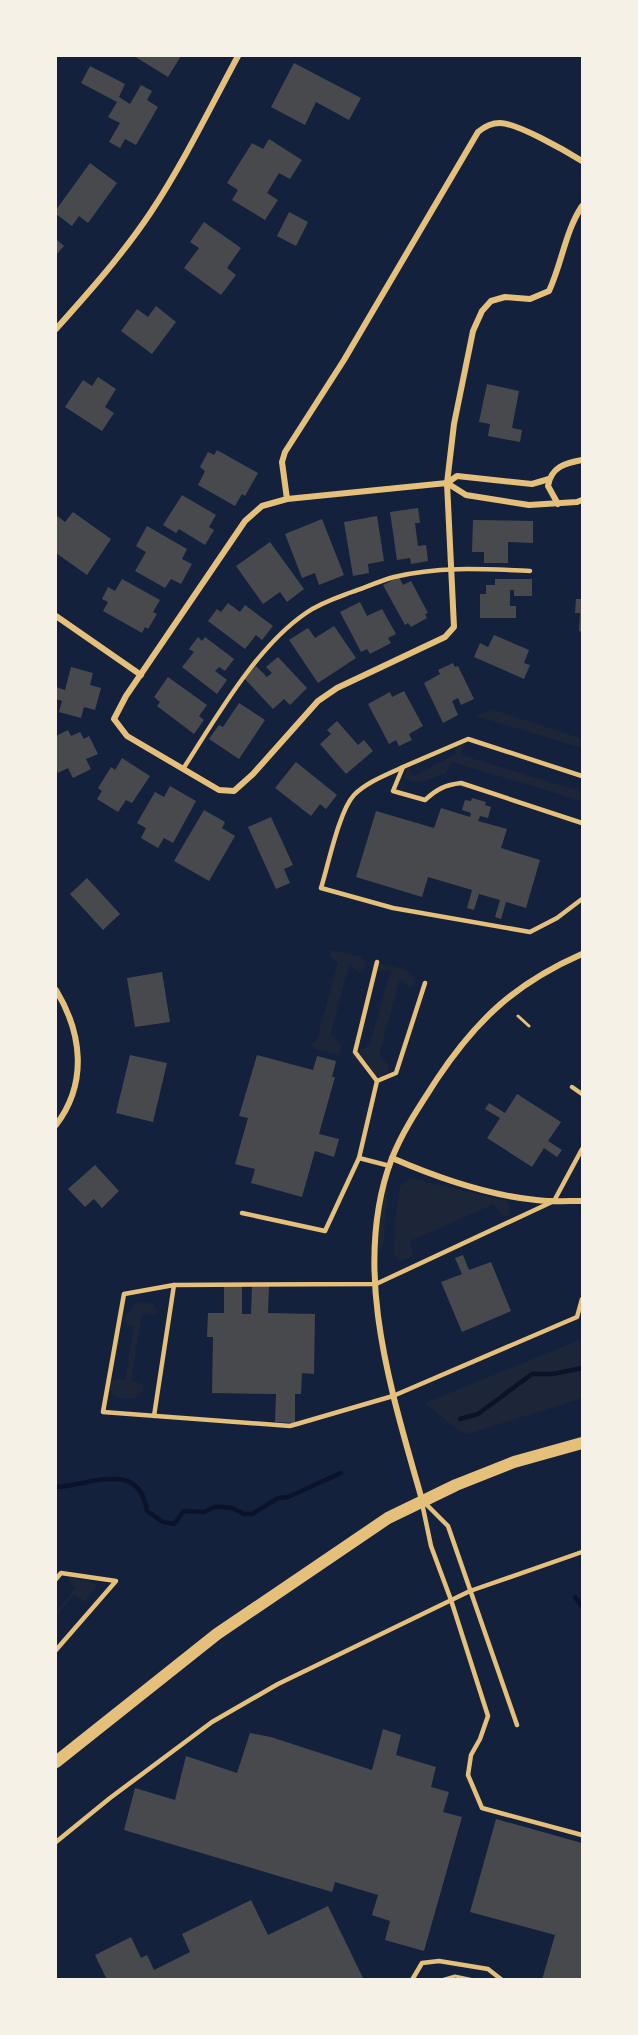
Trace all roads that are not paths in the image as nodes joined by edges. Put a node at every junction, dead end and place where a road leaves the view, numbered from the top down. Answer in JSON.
{"nodes":[{"id":1,"x":238,"y":56,"type":"edge"},
{"id":2,"x":582,"y":161,"type":"edge"},
{"id":3,"x":582,"y":206,"type":"edge"},
{"id":4,"x":56,"y":329,"type":"edge"},
{"id":5,"x":582,"y":460,"type":"edge"},
{"id":6,"x":549,"y":479,"type":"junction"},
{"id":7,"x":447,"y":483,"type":"junction"},
{"id":8,"x":287,"y":499,"type":"junction"},
{"id":9,"x":582,"y":500,"type":"edge"},
{"id":10,"x":558,"y":504,"type":"junction"},
{"id":11,"x":451,"y":570,"type":"junction"},
{"id":12,"x":530,"y":571,"type":"dead end"},
{"id":13,"x":56,"y":616,"type":"edge"},
{"id":14,"x":141,"y":675,"type":"junction"},
{"id":15,"x":403,"y":767,"type":"junction"},
{"id":16,"x":183,"y":769,"type":"junction"},
{"id":17,"x":582,"y":776,"type":"edge"},
{"id":18,"x":582,"y":823,"type":"edge"},
{"id":19,"x":582,"y":899,"type":"edge"},
{"id":20,"x":582,"y":954,"type":"edge"},
{"id":21,"x":377,"y":962,"type":"dead end"},
{"id":22,"x":424,"y":983,"type":"dead end"},
{"id":23,"x":56,"y":990,"type":"edge"},
{"id":24,"x":377,"y":1081,"type":"junction"},
{"id":25,"x":572,"y":1087,"type":"dead end"},
{"id":26,"x":582,"y":1094,"type":"edge"},
{"id":27,"x":56,"y":1125,"type":"edge"},
{"id":28,"x":582,"y":1149,"type":"edge"},
{"id":29,"x":359,"y":1158,"type":"junction"},
{"id":30,"x":392,"y":1158,"type":"junction"},
{"id":31,"x":390,"y":1166,"type":"junction"},
{"id":32,"x":554,"y":1201,"type":"junction"},
{"id":33,"x":582,"y":1201,"type":"edge"},
{"id":34,"x":242,"y":1213,"type":"dead end"},
{"id":35,"x":376,"y":1284,"type":"junction"},
{"id":36,"x":174,"y":1285,"type":"junction"},
{"id":37,"x":582,"y":1299,"type":"edge"},
{"id":38,"x":393,"y":1396,"type":"junction"},
{"id":39,"x":154,"y":1416,"type":"junction"},
{"id":40,"x":582,"y":1443,"type":"edge"},
{"id":41,"x":422,"y":1500,"type":"junction"},
{"id":42,"x":582,"y":1552,"type":"edge"},
{"id":43,"x":58,"y":1573,"type":"edge"},
{"id":44,"x":56,"y":1580,"type":"edge"},
{"id":45,"x":470,"y":1591,"type":"junction"},
{"id":46,"x":451,"y":1600,"type":"junction"},
{"id":47,"x":56,"y":1650,"type":"edge"},
{"id":48,"x":517,"y":1725,"type":"dead end"},
{"id":49,"x":56,"y":1762,"type":"edge"},
{"id":50,"x":582,"y":1835,"type":"edge"},
{"id":51,"x":56,"y":1842,"type":"edge"},
{"id":52,"x":412,"y":1980,"type":"edge"},
{"id":53,"x":502,"y":1980,"type":"edge"}],
"edges":[{"from":1,"to":4,"type":"street"},
{"from":2,"to":8,"type":"street"},
{"from":3,"to":7,"type":"street"},
{"from":5,"to":6,"type":"street"},
{"from":6,"to":7,"type":"street"},
{"from":6,"to":10,"type":"street"},
{"from":7,"to":8,"type":"street"},
{"from":7,"to":10,"type":"street"},
{"from":7,"to":11,"type":"street"},
{"from":8,"to":14,"type":"street"},
{"from":9,"to":10,"type":"street"},
{"from":11,"to":12,"type":"lane"},
{"from":11,"to":16,"type":"lane"},
{"from":11,"to":16,"type":"street"},
{"from":13,"to":14,"type":"street"},
{"from":14,"to":16,"type":"street"},
{"from":15,"to":17,"type":"lane"},
{"from":15,"to":18,"type":"lane"},
{"from":15,"to":19,"type":"lane"},
{"from":20,"to":30,"type":"street"},
{"from":21,"to":24,"type":"lane"},
{"from":22,"to":24,"type":"lane"},
{"from":23,"to":27,"type":"street"},
{"from":24,"to":29,"type":"lane"},
{"from":25,"to":26,"type":"lane"},
{"from":28,"to":32,"type":"lane"},
{"from":29,"to":31,"type":"lane"},
{"from":29,"to":34,"type":"lane"},
{"from":30,"to":31,"type":"street"},
{"from":30,"to":32,"type":"street"},
{"from":31,"to":35,"type":"street"},
{"from":32,"to":33,"type":"street"},
{"from":32,"to":35,"type":"lane"},
{"from":35,"to":36,"type":"lane"},
{"from":35,"to":38,"type":"street"},
{"from":36,"to":39,"type":"lane"},
{"from":36,"to":39,"type":"lane"},
{"from":37,"to":38,"type":"lane"},
{"from":38,"to":39,"type":"lane"},
{"from":38,"to":41,"type":"street"},
{"from":40,"to":41,"type":"main road"},
{"from":41,"to":45,"type":"lane"},
{"from":41,"to":46,"type":"lane"},
{"from":41,"to":49,"type":"main road"},
{"from":42,"to":45,"type":"lane"},
{"from":43,"to":44,"type":"lane"},
{"from":43,"to":47,"type":"lane"},
{"from":45,"to":46,"type":"lane"},
{"from":45,"to":48,"type":"lane"},
{"from":46,"to":50,"type":"lane"},
{"from":46,"to":51,"type":"lane"},
{"from":52,"to":53,"type":"lane"}]}
